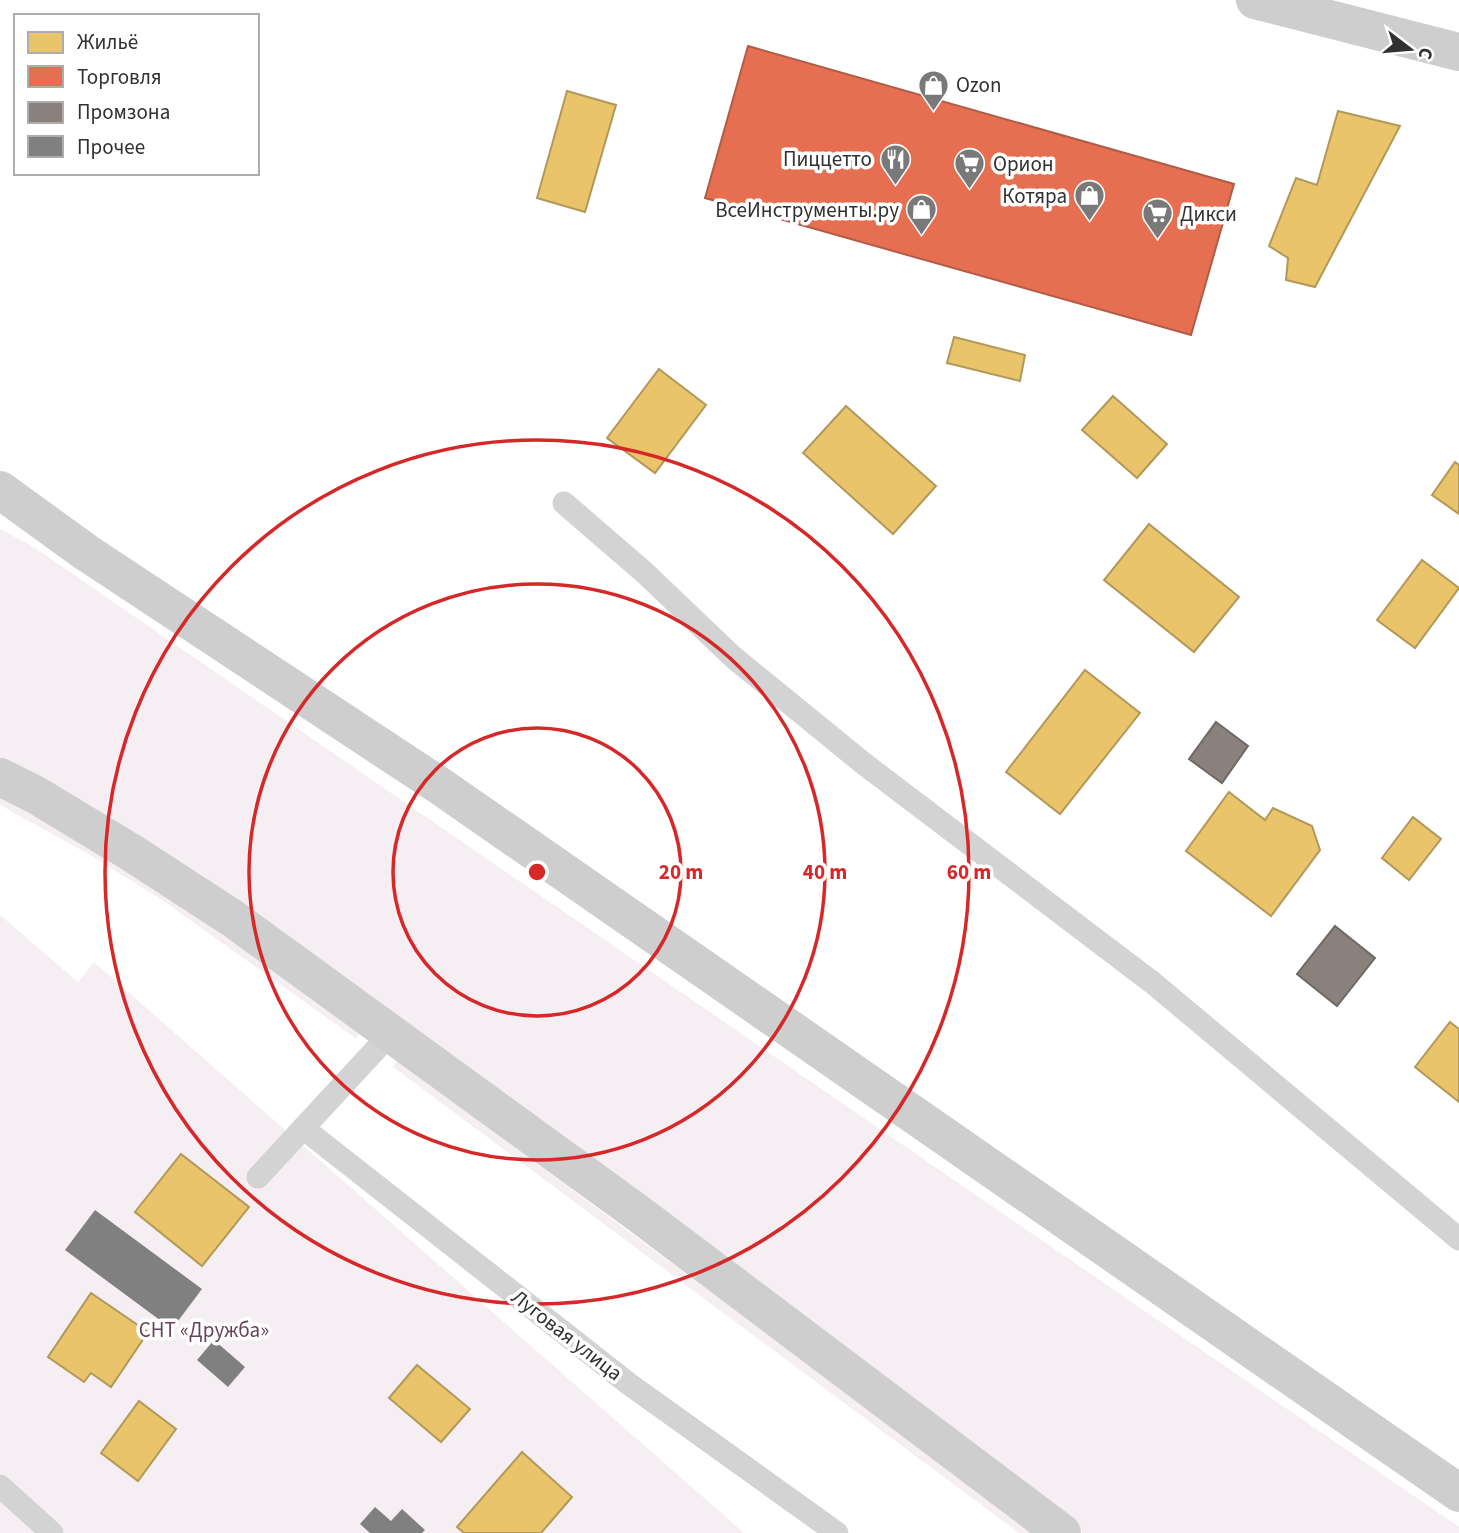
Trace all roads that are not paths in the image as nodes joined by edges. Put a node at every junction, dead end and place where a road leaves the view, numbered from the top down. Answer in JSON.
{"nodes":[{"id":1,"x":1255,"y":0,"type":"edge"},
{"id":2,"x":1459,"y":52,"type":"edge"},
{"id":3,"x":8,"y":500,"type":"edge"},
{"id":4,"x":564,"y":503,"type":"dead end"},
{"id":5,"x":0,"y":777,"type":"edge"},
{"id":6,"x":391,"y":1033,"type":"junction"},
{"id":7,"x":303,"y":1128,"type":"junction"},
{"id":8,"x":258,"y":1177,"type":"dead end"},
{"id":9,"x":1459,"y":1239,"type":"edge"},
{"id":10,"x":0,"y":1486,"type":"edge"},
{"id":11,"x":1459,"y":1493,"type":"edge"},
{"id":12,"x":52,"y":1533,"type":"edge"},
{"id":13,"x":837,"y":1533,"type":"edge"},
{"id":14,"x":1062,"y":1533,"type":"edge"}],
"edges":[{"from":1,"to":2,"type":"main road"},
{"from":3,"to":11,"type":"main road"},
{"from":4,"to":9,"type":"lane"},
{"from":5,"to":6,"type":"main road"},
{"from":6,"to":7,"type":"lane"},
{"from":6,"to":14,"type":"main road"},
{"from":7,"to":8,"type":"lane"},
{"from":7,"to":13,"type":"lane","name":"Луговая улица"},
{"from":10,"to":12,"type":"lane"}]}
